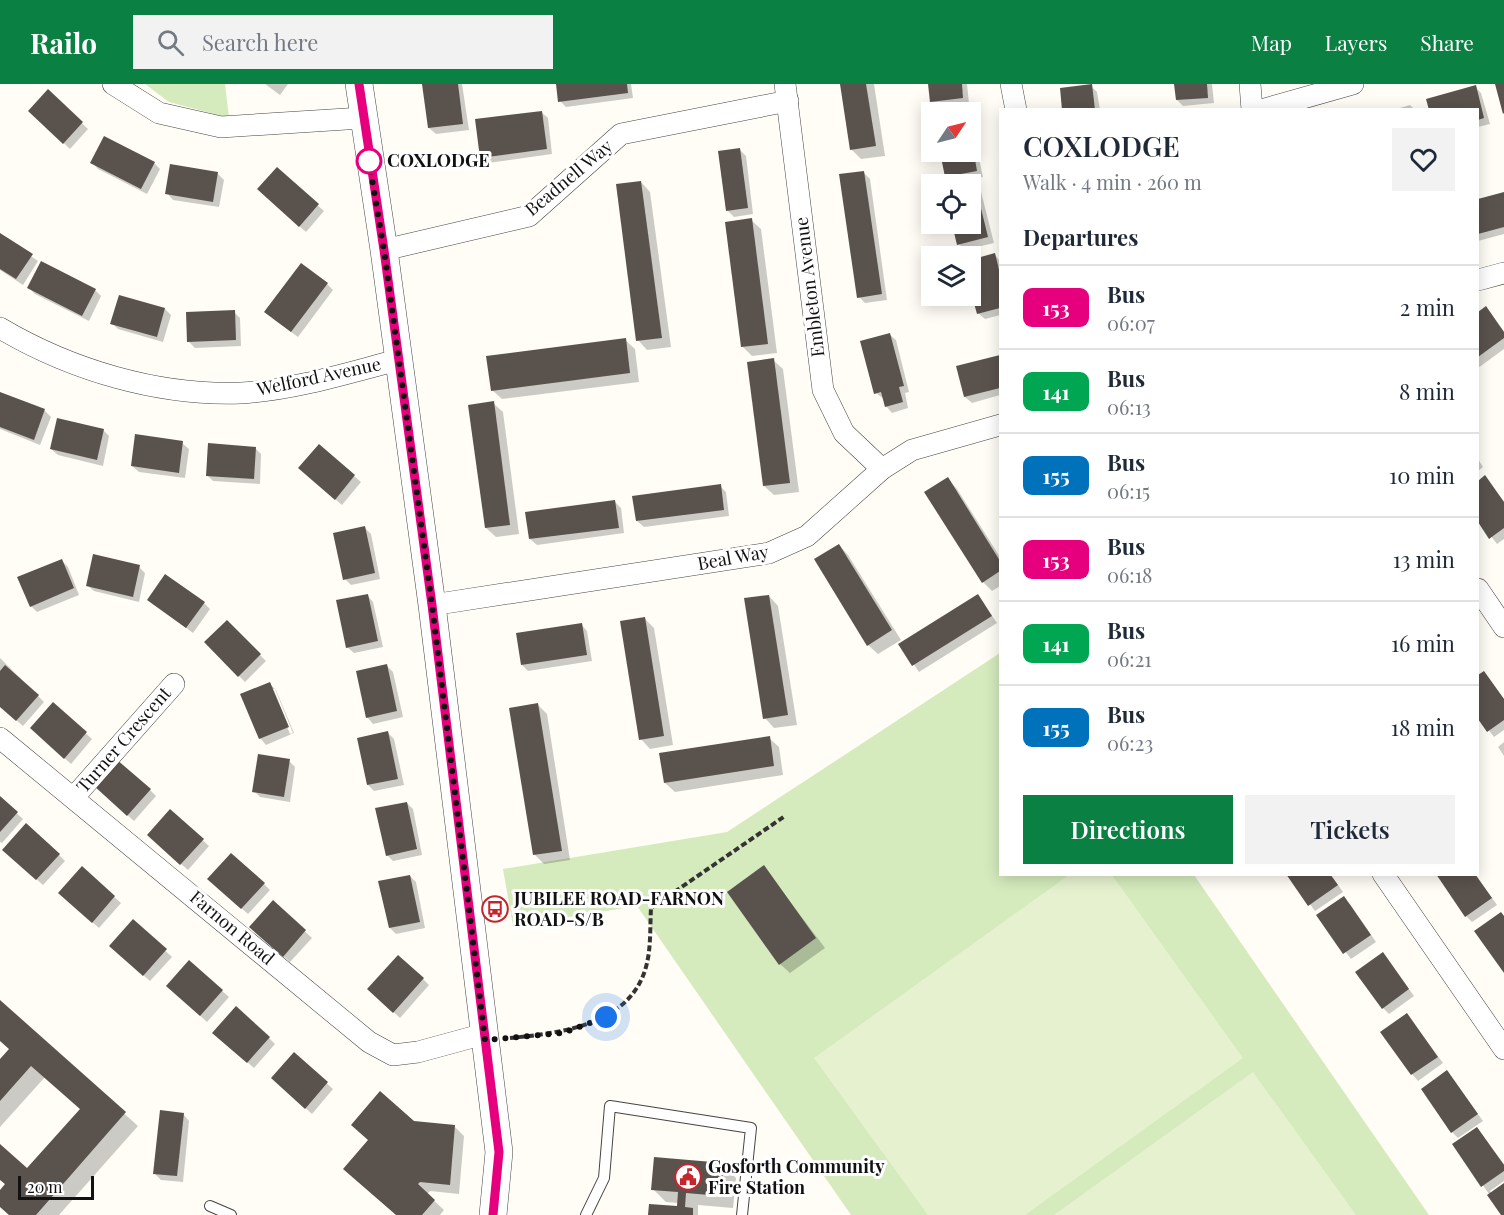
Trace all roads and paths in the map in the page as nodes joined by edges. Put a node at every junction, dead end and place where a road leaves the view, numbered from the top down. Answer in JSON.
{"nodes":[{"id":1,"x":113,"y":84,"type":"edge"},
{"id":2,"x":359,"y":84,"type":"edge"},
{"id":3,"x":1011,"y":84,"type":"edge"},
{"id":4,"x":1250,"y":84,"type":"edge"},
{"id":5,"x":1353,"y":84,"type":"edge"},
{"id":6,"x":787,"y":92,"type":"edge"},
{"id":7,"x":1016,"y":108,"type":"edge"},
{"id":8,"x":1252,"y":108,"type":"edge"},
{"id":9,"x":1268,"y":108,"type":"edge"},
{"id":10,"x":362,"y":118,"type":"junction"},
{"id":11,"x":384,"y":250,"type":"junction"},
{"id":12,"x":1504,"y":273,"type":"edge"},
{"id":13,"x":1479,"y":280,"type":"edge"},
{"id":14,"x":0,"y":328,"type":"edge"},
{"id":15,"x":398,"y":360,"type":"junction"},
{"id":16,"x":999,"y":425,"type":"edge"},
{"id":17,"x":882,"y":469,"type":"junction"},
{"id":18,"x":1479,"y":590,"type":"edge"},
{"id":19,"x":432,"y":605,"type":"junction"},
{"id":20,"x":1504,"y":627,"type":"edge"},
{"id":21,"x":174,"y":684,"type":"dead end"},
{"id":22,"x":0,"y":738,"type":"edge"},
{"id":23,"x":74,"y":797,"type":"junction"},
{"id":24,"x":785,"y":816,"type":"dead end"},
{"id":25,"x":1384,"y":876,"type":"edge"},
{"id":26,"x":485,"y":1037,"type":"junction"},
{"id":27,"x":1504,"y":1049,"type":"edge"},
{"id":28,"x":210,"y":1206,"type":"dead end"},
{"id":29,"x":231,"y":1215,"type":"edge"},
{"id":30,"x":493,"y":1215,"type":"edge"},
{"id":31,"x":586,"y":1215,"type":"edge"},
{"id":32,"x":742,"y":1215,"type":"edge"}],
"edges":[{"from":1,"to":10,"type":"street"},
{"from":2,"to":10,"type":"street"},
{"from":3,"to":7,"type":"street"},
{"from":4,"to":8,"type":"street"},
{"from":5,"to":9,"type":"street"},
{"from":6,"to":11,"type":"street","name":"Beadnell Way"},
{"from":6,"to":17,"type":"street","name":"Embleton Avenue"},
{"from":10,"to":11,"type":"street"},
{"from":11,"to":15,"type":"street"},
{"from":12,"to":13,"type":"street"},
{"from":14,"to":15,"type":"street","name":"Welford Avenue"},
{"from":15,"to":19,"type":"street"},
{"from":16,"to":17,"type":"street","name":"Beal Way"},
{"from":17,"to":19,"type":"street","name":"Beal Way"},
{"from":18,"to":20,"type":"street"},
{"from":19,"to":26,"type":"street"},
{"from":21,"to":23,"type":"street","name":"Turner Crescent"},
{"from":22,"to":23,"type":"street","name":"Farnon Road"},
{"from":23,"to":26,"type":"street","name":"Farnon Road"},
{"from":24,"to":26,"type":"path"},
{"from":25,"to":27,"type":"street"},
{"from":26,"to":30,"type":"street"},
{"from":28,"to":29,"type":"lane"},
{"from":31,"to":32,"type":"lane"}]}
